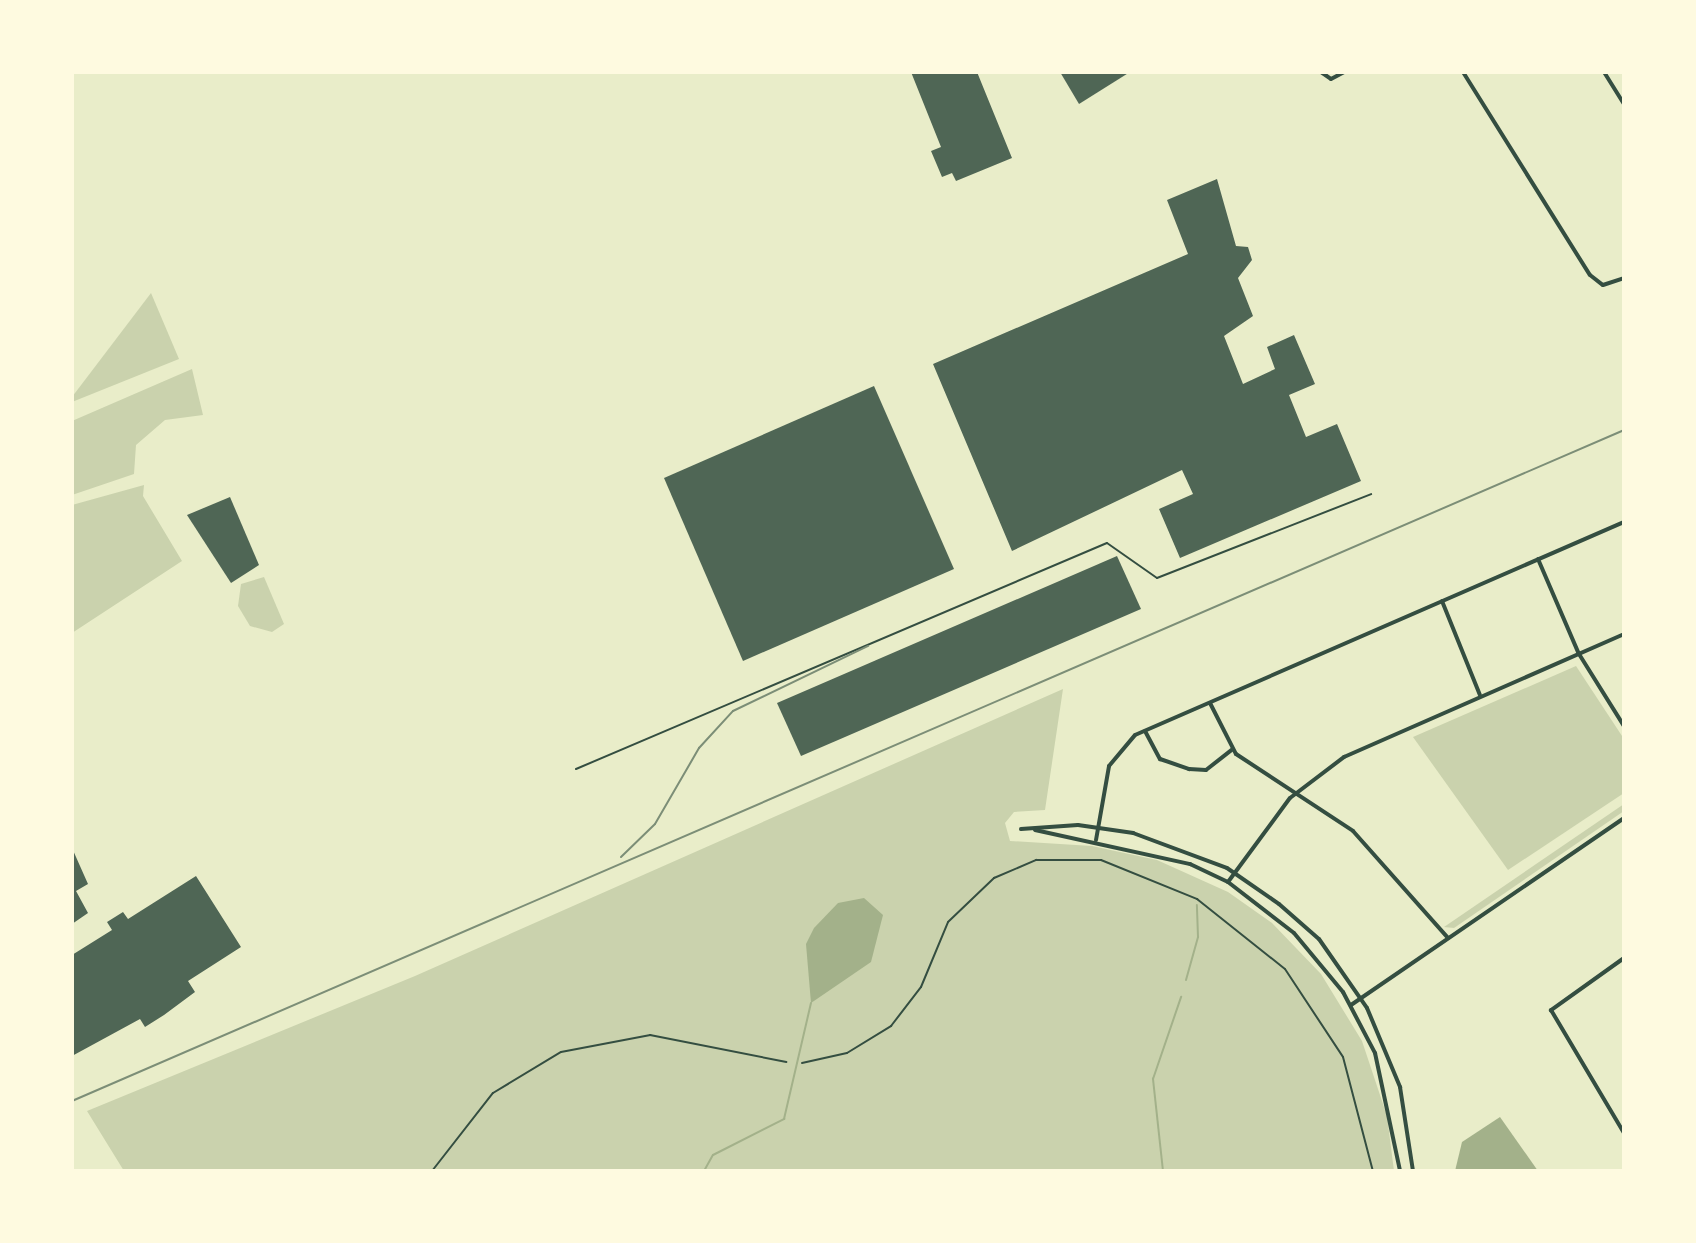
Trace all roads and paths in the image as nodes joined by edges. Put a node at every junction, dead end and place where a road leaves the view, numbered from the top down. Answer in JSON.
{"nodes":[{"id":1,"x":1321,"y":72,"type":"edge"},
{"id":2,"x":1344,"y":72,"type":"edge"},
{"id":3,"x":1463,"y":72,"type":"edge"},
{"id":4,"x":1604,"y":72,"type":"edge"},
{"id":5,"x":1624,"y":104,"type":"edge"},
{"id":6,"x":1624,"y":278,"type":"edge"},
{"id":7,"x":1371,"y":494,"type":"dead end"},
{"id":8,"x":1624,"y":522,"type":"edge"},
{"id":9,"x":1538,"y":559,"type":"junction"},
{"id":10,"x":1442,"y":601,"type":"junction"},
{"id":11,"x":1624,"y":634,"type":"edge"},
{"id":12,"x":1579,"y":654,"type":"junction"},
{"id":13,"x":1480,"y":695,"type":"junction"},
{"id":14,"x":1209,"y":702,"type":"junction"},
{"id":15,"x":1622,"y":718,"type":"edge"},
{"id":16,"x":1624,"y":726,"type":"edge"},
{"id":17,"x":1145,"y":730,"type":"junction"},
{"id":18,"x":1232,"y":750,"type":"junction"},
{"id":19,"x":576,"y":769,"type":"dead end"},
{"id":20,"x":1298,"y":791,"type":"junction"},
{"id":21,"x":1624,"y":818,"type":"edge"},
{"id":22,"x":1098,"y":828,"type":"junction"},
{"id":23,"x":1021,"y":829,"type":"dead end"},
{"id":24,"x":1035,"y":830,"type":"junction"},
{"id":25,"x":1096,"y":840,"type":"junction"},
{"id":26,"x":1233,"y":872,"type":"junction"},
{"id":27,"x":1228,"y":882,"type":"junction"},
{"id":28,"x":1448,"y":938,"type":"junction"},
{"id":29,"x":1624,"y":958,"type":"edge"},
{"id":30,"x":1362,"y":998,"type":"junction"},
{"id":31,"x":1351,"y":1005,"type":"junction"},
{"id":32,"x":786,"y":1062,"type":"dead end"},
{"id":33,"x":802,"y":1063,"type":"dead end"},
{"id":34,"x":1624,"y":1133,"type":"edge"},
{"id":35,"x":432,"y":1171,"type":"edge"},
{"id":36,"x":1373,"y":1171,"type":"edge"},
{"id":37,"x":1400,"y":1171,"type":"edge"},
{"id":38,"x":1413,"y":1171,"type":"edge"}],
"edges":[{"from":1,"to":2,"type":"street"},
{"from":3,"to":6,"type":"street"},
{"from":4,"to":5,"type":"street"},
{"from":7,"to":19,"type":"lane"},
{"from":8,"to":9,"type":"street"},
{"from":9,"to":10,"type":"street"},
{"from":9,"to":12,"type":"street"},
{"from":10,"to":13,"type":"street"},
{"from":10,"to":14,"type":"street"},
{"from":11,"to":12,"type":"street"},
{"from":12,"to":13,"type":"street"},
{"from":12,"to":15,"type":"street"},
{"from":13,"to":20,"type":"street"},
{"from":14,"to":17,"type":"street"},
{"from":14,"to":18,"type":"street"},
{"from":15,"to":16,"type":"street"},
{"from":17,"to":18,"type":"street"},
{"from":17,"to":22,"type":"street"},
{"from":18,"to":20,"type":"street"},
{"from":20,"to":26,"type":"street"},
{"from":20,"to":28,"type":"street"},
{"from":21,"to":28,"type":"street"},
{"from":22,"to":24,"type":"street"},
{"from":22,"to":25,"type":"street"},
{"from":22,"to":26,"type":"street"},
{"from":23,"to":24,"type":"street"},
{"from":24,"to":25,"type":"street"},
{"from":25,"to":27,"type":"street"},
{"from":26,"to":27,"type":"street"},
{"from":26,"to":30,"type":"street"},
{"from":27,"to":31,"type":"street"},
{"from":28,"to":30,"type":"street"},
{"from":29,"to":34,"type":"street"},
{"from":30,"to":31,"type":"street"},
{"from":30,"to":38,"type":"street"},
{"from":31,"to":37,"type":"street"},
{"from":32,"to":35,"type":"path"},
{"from":33,"to":36,"type":"path"}]}
